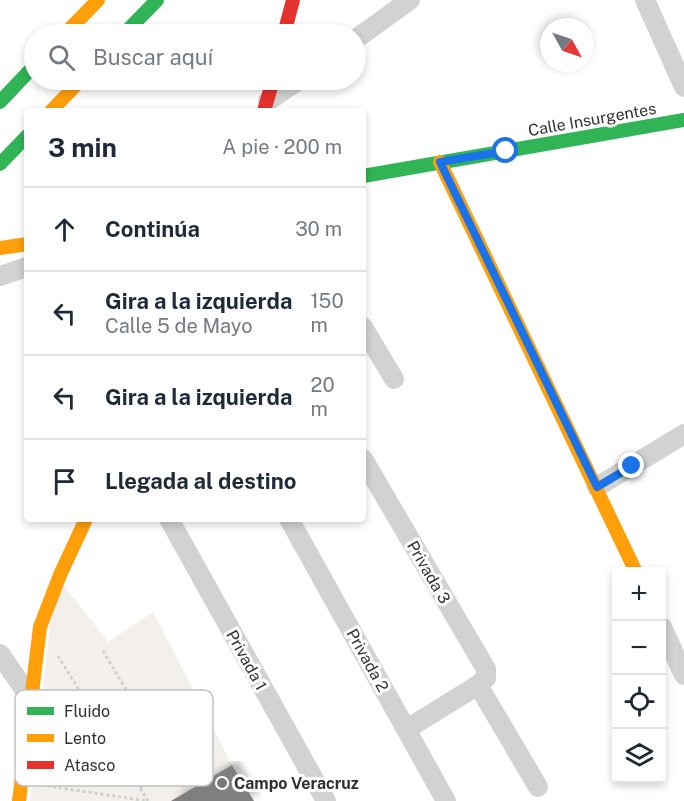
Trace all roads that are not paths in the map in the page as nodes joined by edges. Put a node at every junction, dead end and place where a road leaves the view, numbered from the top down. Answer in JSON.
{"nodes":[{"id":1,"x":98,"y":0,"type":"edge"},
{"id":2,"x":157,"y":0,"type":"edge"},
{"id":3,"x":293,"y":0,"type":"edge"},
{"id":4,"x":410,"y":0,"type":"edge"},
{"id":5,"x":645,"y":0,"type":"edge"},
{"id":6,"x":75,"y":24,"type":"edge"},
{"id":7,"x":134,"y":24,"type":"edge"},
{"id":8,"x":287,"y":24,"type":"edge"},
{"id":9,"x":366,"y":32,"type":"edge"},
{"id":10,"x":24,"y":77,"type":"edge"},
{"id":11,"x":684,"y":87,"type":"edge"},
{"id":12,"x":71,"y":90,"type":"edge"},
{"id":13,"x":270,"y":90,"type":"edge"},
{"id":14,"x":286,"y":90,"type":"edge"},
{"id":15,"x":0,"y":102,"type":"edge"},
{"id":16,"x":266,"y":106,"type":"edge"},
{"id":17,"x":54,"y":108,"type":"edge"},
{"id":18,"x":684,"y":120,"type":"edge"},
{"id":19,"x":24,"y":139,"type":"edge"},
{"id":20,"x":440,"y":162,"type":"junction"},
{"id":21,"x":0,"y":164,"type":"edge"},
{"id":22,"x":366,"y":175,"type":"edge"},
{"id":23,"x":24,"y":244,"type":"edge"},
{"id":24,"x":0,"y":248,"type":"edge"},
{"id":25,"x":24,"y":268,"type":"edge"},
{"id":26,"x":0,"y":276,"type":"edge"},
{"id":27,"x":366,"y":332,"type":"edge"},
{"id":28,"x":394,"y":379,"type":"dead end"},
{"id":29,"x":684,"y":434,"type":"edge"},
{"id":30,"x":366,"y":464,"type":"edge"},
{"id":31,"x":597,"y":487,"type":"junction"},
{"id":32,"x":85,"y":522,"type":"edge"},
{"id":33,"x":171,"y":522,"type":"edge"},
{"id":34,"x":291,"y":522,"type":"edge"},
{"id":35,"x":634,"y":567,"type":"edge"},
{"id":36,"x":666,"y":633,"type":"edge"},
{"id":37,"x":679,"y":652,"type":"edge"},
{"id":38,"x":0,"y":654,"type":"edge"},
{"id":39,"x":684,"y":675,"type":"edge"},
{"id":40,"x":478,"y":685,"type":"junction"},
{"id":41,"x":25,"y":690,"type":"edge"},
{"id":42,"x":32,"y":690,"type":"edge"},
{"id":43,"x":407,"y":729,"type":"junction"},
{"id":44,"x":21,"y":786,"type":"edge"},
{"id":45,"x":538,"y":787,"type":"dead end"},
{"id":46,"x":19,"y":801,"type":"edge"},
{"id":47,"x":326,"y":801,"type":"edge"},
{"id":48,"x":446,"y":801,"type":"edge"}],
"edges":[{"from":1,"to":6,"type":"main road"},
{"from":2,"to":7,"type":"main road"},
{"from":3,"to":8,"type":"main road"},
{"from":4,"to":9,"type":"street"},
{"from":5,"to":11,"type":"street"},
{"from":10,"to":15,"type":"main road"},
{"from":12,"to":17,"type":"main road"},
{"from":13,"to":16,"type":"main road"},
{"from":14,"to":16,"type":"street"},
{"from":18,"to":20,"type":"main road","name":"Calle Insurgentes"},
{"from":19,"to":21,"type":"main road"},
{"from":20,"to":22,"type":"main road","name":"Calle Insurgentes"},
{"from":20,"to":31,"type":"main road"},
{"from":23,"to":24,"type":"main road"},
{"from":25,"to":26,"type":"street"},
{"from":27,"to":28,"type":"street"},
{"from":29,"to":31,"type":"street"},
{"from":30,"to":40,"type":"street","name":"Privada 3"},
{"from":31,"to":35,"type":"main road"},
{"from":32,"to":42,"type":"main road"},
{"from":33,"to":47,"type":"street","name":"Privada 1"},
{"from":34,"to":43,"type":"street","name":"Privada 2"},
{"from":36,"to":37,"type":"street"},
{"from":37,"to":39,"type":"street"},
{"from":38,"to":41,"type":"street"},
{"from":40,"to":43,"type":"street"},
{"from":40,"to":45,"type":"street"},
{"from":43,"to":48,"type":"street","name":"Privada 2"},
{"from":44,"to":46,"type":"main road"}]}
